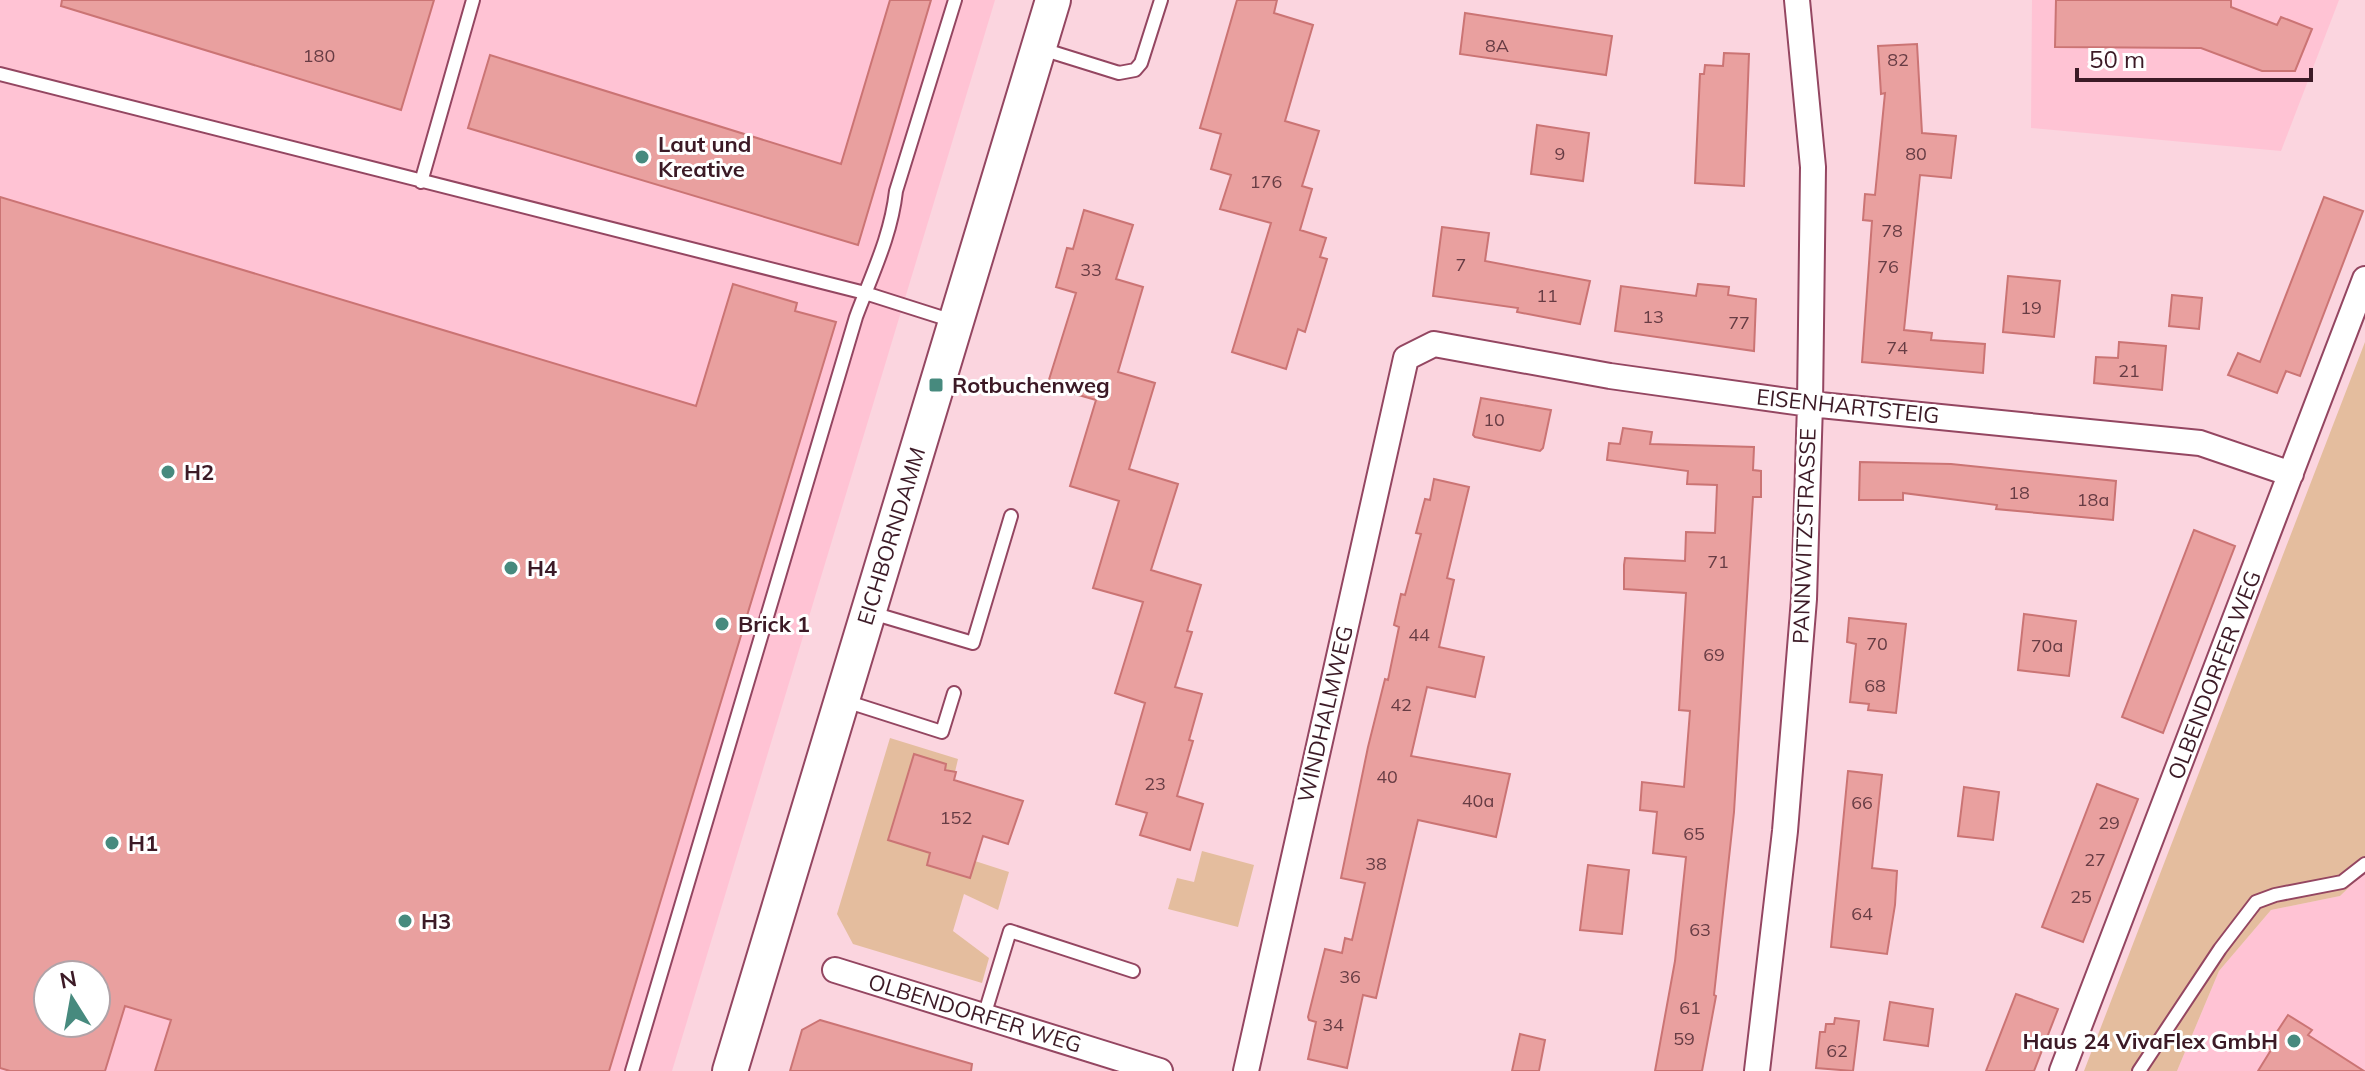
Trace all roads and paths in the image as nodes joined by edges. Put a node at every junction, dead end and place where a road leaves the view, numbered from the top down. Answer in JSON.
{"nodes":[{"id":1,"x":473,"y":0,"type":"edge"},
{"id":2,"x":955,"y":0,"type":"edge"},
{"id":3,"x":1053,"y":0,"type":"edge"},
{"id":4,"x":1161,"y":0,"type":"edge"},
{"id":5,"x":1797,"y":0,"type":"edge"},
{"id":6,"x":1038,"y":48,"type":"junction"},
{"id":7,"x":0,"y":74,"type":"edge"},
{"id":8,"x":421,"y":182,"type":"junction"},
{"id":9,"x":2365,"y":279,"type":"edge"},
{"id":10,"x":865,"y":293,"type":"junction"},
{"id":11,"x":955,"y":322,"type":"junction"},
{"id":12,"x":1406,"y":358,"type":"joint"},
{"id":13,"x":1810,"y":404,"type":"junction"},
{"id":14,"x":2291,"y":474,"type":"junction"},
{"id":15,"x":1011,"y":516,"type":"dead end"},
{"id":16,"x":869,"y":612,"type":"junction"},
{"id":17,"x":954,"y":693,"type":"dead end"},
{"id":18,"x":842,"y":699,"type":"junction"},
{"id":19,"x":2365,"y":864,"type":"edge"},
{"id":20,"x":835,"y":970,"type":"dead end"},
{"id":21,"x":1133,"y":971,"type":"dead end"},
{"id":22,"x":984,"y":1016,"type":"junction"},
{"id":23,"x":632,"y":1071,"type":"edge"},
{"id":24,"x":730,"y":1071,"type":"edge"},
{"id":25,"x":1160,"y":1071,"type":"edge"},
{"id":26,"x":1246,"y":1071,"type":"edge"},
{"id":27,"x":1757,"y":1071,"type":"edge"},
{"id":28,"x":2062,"y":1071,"type":"edge"},
{"id":29,"x":2139,"y":1071,"type":"edge"}],
"edges":[{"from":1,"to":8,"type":"lane"},
{"from":2,"to":10,"type":"lane"},
{"from":3,"to":6,"type":"main road","name":"EICHBORNDAMM"},
{"from":4,"to":6,"type":"lane"},
{"from":5,"to":13,"type":"street","name":"PANNWITZSTRASSE"},
{"from":6,"to":11,"type":"main road","name":"EICHBORNDAMM"},
{"from":7,"to":8,"type":"lane"},
{"from":8,"to":10,"type":"lane"},
{"from":9,"to":14,"type":"street","name":"OLBENDORFER WEG"},
{"from":10,"to":11,"type":"lane"},
{"from":10,"to":23,"type":"lane"},
{"from":11,"to":16,"type":"main road","name":"EICHBORNDAMM"},
{"from":12,"to":13,"type":"street","name":"EISENHARTSTEIG"},
{"from":12,"to":26,"type":"street","name":"WINDHALMWEG"},
{"from":13,"to":14,"type":"street","name":"EISENHARTSTEIG"},
{"from":13,"to":27,"type":"street","name":"PANNWITZSTRASSE"},
{"from":14,"to":28,"type":"street","name":"OLBENDORFER WEG"},
{"from":15,"to":16,"type":"lane"},
{"from":16,"to":18,"type":"main road","name":"EICHBORNDAMM"},
{"from":17,"to":18,"type":"lane"},
{"from":18,"to":24,"type":"main road","name":"EICHBORNDAMM"},
{"from":19,"to":29,"type":"lane"},
{"from":20,"to":22,"type":"street","name":"OLBENDORFER WEG"},
{"from":21,"to":22,"type":"lane"},
{"from":22,"to":25,"type":"street","name":"OLBENDORFER WEG"}]}
